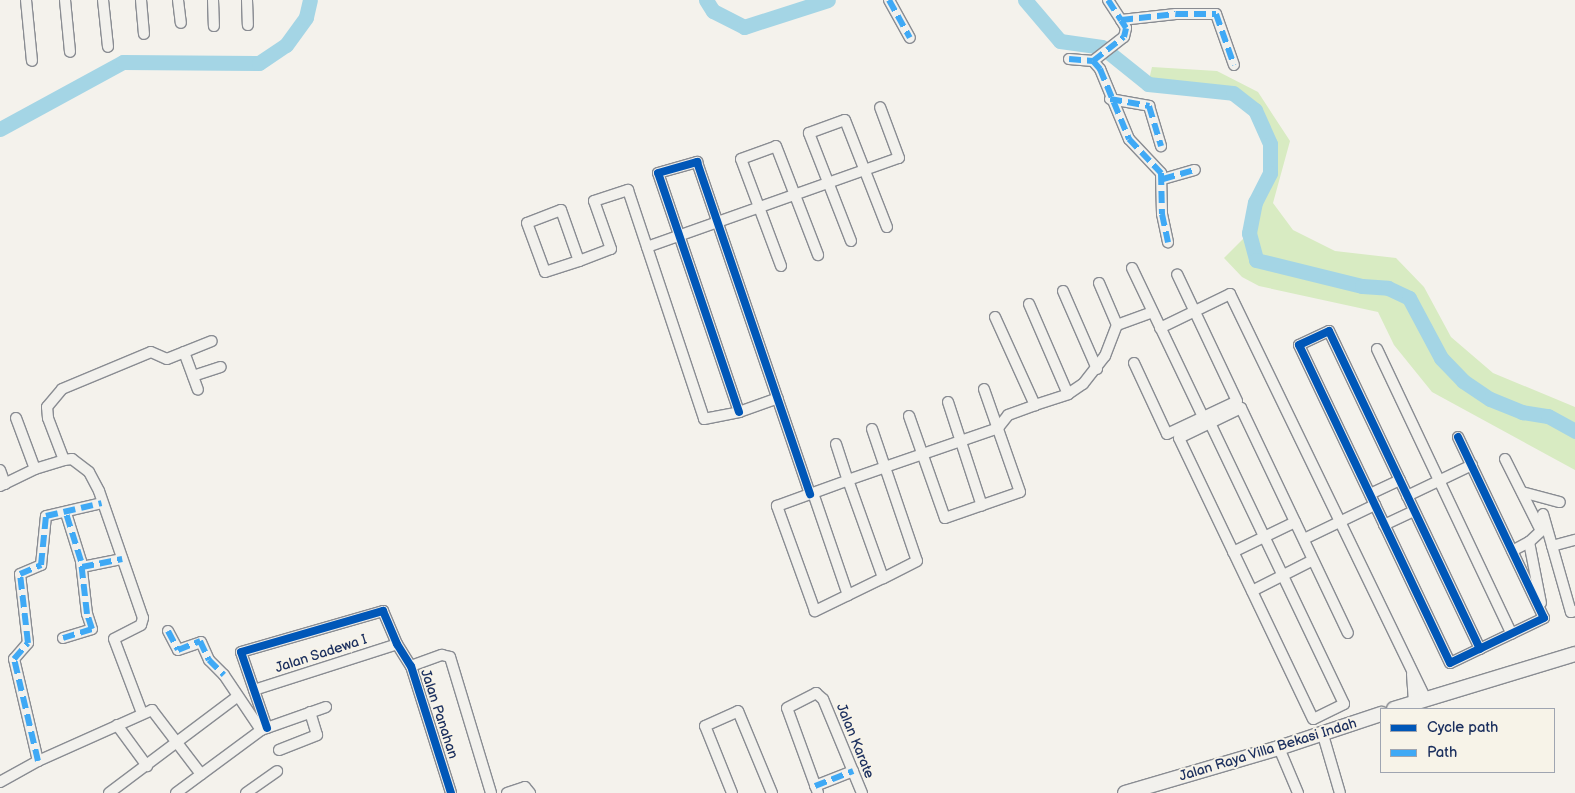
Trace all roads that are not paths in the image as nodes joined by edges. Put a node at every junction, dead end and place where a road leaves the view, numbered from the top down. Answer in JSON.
{"nodes":[{"id":1,"x":26,"y":0,"type":"edge"},
{"id":2,"x":65,"y":0,"type":"edge"},
{"id":3,"x":103,"y":0,"type":"edge"},
{"id":4,"x":141,"y":0,"type":"edge"},
{"id":5,"x":178,"y":0,"type":"edge"},
{"id":6,"x":213,"y":0,"type":"edge"},
{"id":7,"x":247,"y":0,"type":"edge"},
{"id":8,"x":889,"y":0,"type":"edge"},
{"id":9,"x":1108,"y":0,"type":"edge"},
{"id":10,"x":1121,"y":20,"type":"junction"},
{"id":11,"x":181,"y":24,"type":"dead end"},
{"id":12,"x":248,"y":25,"type":"dead end"},
{"id":13,"x":214,"y":26,"type":"dead end"},
{"id":14,"x":144,"y":34,"type":"dead end"},
{"id":15,"x":910,"y":38,"type":"dead end"},
{"id":16,"x":108,"y":46,"type":"dead end"},
{"id":17,"x":70,"y":52,"type":"dead end"},
{"id":18,"x":1069,"y":59,"type":"dead end"},
{"id":19,"x":1097,"y":59,"type":"junction"},
{"id":20,"x":32,"y":60,"type":"dead end"},
{"id":21,"x":1234,"y":65,"type":"dead end"},
{"id":22,"x":1110,"y":99,"type":"junction"},
{"id":23,"x":880,"y":107,"type":"dead end"},
{"id":24,"x":1161,"y":146,"type":"dead end"},
{"id":25,"x":1195,"y":170,"type":"dead end"},
{"id":26,"x":865,"y":171,"type":"junction"},
{"id":27,"x":1163,"y":179,"type":"junction"},
{"id":28,"x":829,"y":184,"type":"junction"},
{"id":29,"x":795,"y":196,"type":"junction"},
{"id":30,"x":760,"y":209,"type":"junction"},
{"id":31,"x":718,"y":224,"type":"junction"},
{"id":32,"x":887,"y":228,"type":"dead end"},
{"id":33,"x":679,"y":237,"type":"junction"},
{"id":34,"x":851,"y":241,"type":"dead end"},
{"id":35,"x":1168,"y":242,"type":"dead end"},
{"id":36,"x":647,"y":247,"type":"junction"},
{"id":37,"x":818,"y":255,"type":"dead end"},
{"id":38,"x":579,"y":260,"type":"junction"},
{"id":39,"x":781,"y":266,"type":"dead end"},
{"id":40,"x":1132,"y":268,"type":"dead end"},
{"id":41,"x":1177,"y":274,"type":"dead end"},
{"id":42,"x":1099,"y":283,"type":"dead end"},
{"id":43,"x":1063,"y":291,"type":"dead end"},
{"id":44,"x":1029,"y":304,"type":"dead end"},
{"id":45,"x":1194,"y":311,"type":"junction"},
{"id":46,"x":1153,"y":312,"type":"junction"},
{"id":47,"x":995,"y":317,"type":"dead end"},
{"id":48,"x":1117,"y":325,"type":"junction"},
{"id":49,"x":1160,"y":328,"type":"junction"},
{"id":50,"x":212,"y":340,"type":"dead end"},
{"id":51,"x":1377,"y":349,"type":"dead end"},
{"id":52,"x":184,"y":352,"type":"junction"},
{"id":53,"x":1134,"y":363,"type":"dead end"},
{"id":54,"x":221,"y":367,"type":"dead end"},
{"id":55,"x":1097,"y":369,"type":"junction"},
{"id":56,"x":193,"y":376,"type":"junction"},
{"id":57,"x":984,"y":389,"type":"dead end"},
{"id":58,"x":198,"y":390,"type":"dead end"},
{"id":59,"x":1068,"y":394,"type":"junction"},
{"id":60,"x":778,"y":398,"type":"junction"},
{"id":61,"x":948,"y":402,"type":"dead end"},
{"id":62,"x":1035,"y":405,"type":"junction"},
{"id":63,"x":739,"y":412,"type":"junction"},
{"id":64,"x":909,"y":416,"type":"dead end"},
{"id":65,"x":16,"y":418,"type":"dead end"},
{"id":66,"x":1206,"y":420,"type":"junction"},
{"id":67,"x":998,"y":428,"type":"junction"},
{"id":68,"x":872,"y":429,"type":"dead end"},
{"id":69,"x":1458,"y":437,"type":"dead end"},
{"id":70,"x":961,"y":441,"type":"junction"},
{"id":71,"x":836,"y":444,"type":"dead end"},
{"id":72,"x":922,"y":454,"type":"junction"},
{"id":73,"x":1505,"y":459,"type":"dead end"},
{"id":74,"x":64,"y":460,"type":"junction"},
{"id":75,"x":1472,"y":465,"type":"junction"},
{"id":76,"x":884,"y":467,"type":"junction"},
{"id":77,"x":35,"y":469,"type":"junction"},
{"id":78,"x":0,"y":470,"type":"edge"},
{"id":79,"x":848,"y":480,"type":"junction"},
{"id":80,"x":1400,"y":480,"type":"junction"},
{"id":81,"x":1439,"y":480,"type":"junction"},
{"id":82,"x":2,"y":485,"type":"edge"},
{"id":83,"x":1522,"y":492,"type":"junction"},
{"id":84,"x":811,"y":494,"type":"junction"},
{"id":85,"x":1370,"y":494,"type":"junction"},
{"id":86,"x":1407,"y":496,"type":"junction"},
{"id":87,"x":102,"y":503,"type":"junction"},
{"id":88,"x":982,"y":506,"type":"junction"},
{"id":89,"x":1376,"y":508,"type":"junction"},
{"id":90,"x":1414,"y":511,"type":"junction"},
{"id":91,"x":66,"y":513,"type":"junction"},
{"id":92,"x":1538,"y":513,"type":"junction"},
{"id":93,"x":1295,"y":522,"type":"junction"},
{"id":94,"x":1341,"y":525,"type":"junction"},
{"id":95,"x":1384,"y":525,"type":"junction"},
{"id":96,"x":1264,"y":537,"type":"junction"},
{"id":97,"x":1575,"y":540,"type":"edge"},
{"id":98,"x":1305,"y":542,"type":"junction"},
{"id":99,"x":1529,"y":542,"type":"junction"},
{"id":100,"x":1552,"y":546,"type":"junction"},
{"id":101,"x":1512,"y":551,"type":"junction"},
{"id":102,"x":1233,"y":552,"type":"junction"},
{"id":103,"x":122,"y":559,"type":"junction"},
{"id":104,"x":1314,"y":560,"type":"junction"},
{"id":105,"x":82,"y":567,"type":"junction"},
{"id":106,"x":1283,"y":576,"type":"junction"},
{"id":107,"x":883,"y":578,"type":"junction"},
{"id":108,"x":1252,"y":591,"type":"junction"},
{"id":109,"x":848,"y":595,"type":"junction"},
{"id":110,"x":1575,"y":611,"type":"edge"},
{"id":111,"x":1544,"y":618,"type":"junction"},
{"id":112,"x":168,"y":631,"type":"dead end"},
{"id":113,"x":1348,"y":632,"type":"dead end"},
{"id":114,"x":1512,"y":634,"type":"junction"},
{"id":115,"x":63,"y":638,"type":"dead end"},
{"id":116,"x":397,"y":644,"type":"junction"},
{"id":117,"x":1480,"y":649,"type":"junction"},
{"id":118,"x":1575,"y":654,"type":"edge"},
{"id":119,"x":411,"y":666,"type":"junction"},
{"id":120,"x":254,"y":690,"type":"junction"},
{"id":121,"x":238,"y":696,"type":"junction"},
{"id":122,"x":1420,"y":700,"type":"junction"},
{"id":123,"x":326,"y":706,"type":"dead end"},
{"id":124,"x":1397,"y":708,"type":"edge"},
{"id":125,"x":310,"y":712,"type":"junction"},
{"id":126,"x":142,"y":713,"type":"junction"},
{"id":127,"x":1380,"y":714,"type":"edge"},
{"id":128,"x":117,"y":724,"type":"junction"},
{"id":129,"x":264,"y":729,"type":"junction"},
{"id":130,"x":1323,"y":734,"type":"junction"},
{"id":131,"x":177,"y":742,"type":"junction"},
{"id":132,"x":1279,"y":748,"type":"junction"},
{"id":133,"x":279,"y":750,"type":"dead end"},
{"id":134,"x":38,"y":761,"type":"junction"},
{"id":135,"x":147,"y":766,"type":"junction"},
{"id":136,"x":277,"y":771,"type":"dead end"},
{"id":137,"x":853,"y":771,"type":"junction"},
{"id":138,"x":201,"y":774,"type":"junction"},
{"id":139,"x":0,"y":782,"type":"edge"},
{"id":140,"x":816,"y":790,"type":"edge"},
{"id":141,"x":179,"y":792,"type":"edge"},
{"id":142,"x":109,"y":793,"type":"edge"},
{"id":143,"x":246,"y":793,"type":"edge"},
{"id":144,"x":451,"y":793,"type":"edge"},
{"id":145,"x":491,"y":793,"type":"edge"},
{"id":146,"x":507,"y":793,"type":"edge"},
{"id":147,"x":530,"y":793,"type":"edge"},
{"id":148,"x":732,"y":793,"type":"edge"},
{"id":149,"x":772,"y":793,"type":"edge"},
{"id":150,"x":862,"y":793,"type":"edge"},
{"id":151,"x":1125,"y":793,"type":"edge"},
{"id":152,"x":1298,"y":793,"type":"edge"},
{"id":153,"x":1340,"y":793,"type":"edge"}],
"edges":[{"from":1,"to":20,"type":"street"},
{"from":2,"to":17,"type":"street"},
{"from":3,"to":16,"type":"street"},
{"from":4,"to":14,"type":"street"},
{"from":5,"to":11,"type":"street"},
{"from":6,"to":13,"type":"street"},
{"from":7,"to":12,"type":"street"},
{"from":8,"to":15,"type":"street"},
{"from":9,"to":10,"type":"street"},
{"from":10,"to":19,"type":"street"},
{"from":10,"to":21,"type":"street"},
{"from":18,"to":19,"type":"street"},
{"from":19,"to":22,"type":"street"},
{"from":22,"to":24,"type":"street"},
{"from":22,"to":27,"type":"street"},
{"from":23,"to":26,"type":"street"},
{"from":25,"to":27,"type":"street"},
{"from":26,"to":28,"type":"street"},
{"from":26,"to":28,"type":"street"},
{"from":26,"to":32,"type":"street"},
{"from":27,"to":35,"type":"street"},
{"from":28,"to":29,"type":"street"},
{"from":28,"to":34,"type":"street"},
{"from":29,"to":30,"type":"street"},
{"from":29,"to":30,"type":"street"},
{"from":29,"to":37,"type":"street"},
{"from":30,"to":31,"type":"street"},
{"from":30,"to":39,"type":"street"},
{"from":31,"to":33,"type":"street"},
{"from":31,"to":33,"type":"street"},
{"from":31,"to":60,"type":"street"},
{"from":33,"to":36,"type":"street"},
{"from":33,"to":63,"type":"street"},
{"from":36,"to":38,"type":"street"},
{"from":36,"to":63,"type":"street"},
{"from":38,"to":38,"type":"street"},
{"from":40,"to":46,"type":"street"},
{"from":41,"to":45,"type":"street"},
{"from":42,"to":48,"type":"street"},
{"from":43,"to":55,"type":"street"},
{"from":44,"to":59,"type":"street"},
{"from":45,"to":49,"type":"street"},
{"from":45,"to":66,"type":"street"},
{"from":45,"to":94,"type":"street"},
{"from":46,"to":48,"type":"street"},
{"from":46,"to":49,"type":"street"},
{"from":47,"to":62,"type":"street"},
{"from":48,"to":55,"type":"street"},
{"from":49,"to":66,"type":"street"},
{"from":50,"to":52,"type":"street"},
{"from":51,"to":81,"type":"street"},
{"from":52,"to":56,"type":"street"},
{"from":52,"to":74,"type":"street"},
{"from":53,"to":66,"type":"street"},
{"from":54,"to":56,"type":"street"},
{"from":55,"to":59,"type":"street"},
{"from":56,"to":58,"type":"street"},
{"from":57,"to":67,"type":"street"},
{"from":59,"to":62,"type":"street"},
{"from":60,"to":63,"type":"street"},
{"from":60,"to":84,"type":"street"},
{"from":61,"to":70,"type":"street"},
{"from":62,"to":67,"type":"street"},
{"from":64,"to":72,"type":"street"},
{"from":65,"to":77,"type":"street"},
{"from":66,"to":93,"type":"street"},
{"from":66,"to":96,"type":"street"},
{"from":66,"to":102,"type":"street"},
{"from":67,"to":70,"type":"street"},
{"from":67,"to":88,"type":"street"},
{"from":68,"to":76,"type":"street"},
{"from":69,"to":75,"type":"street"},
{"from":70,"to":72,"type":"street"},
{"from":70,"to":88,"type":"street"},
{"from":71,"to":79,"type":"street"},
{"from":72,"to":76,"type":"street"},
{"from":72,"to":88,"type":"street"},
{"from":73,"to":83,"type":"street"},
{"from":74,"to":77,"type":"street"},
{"from":74,"to":87,"type":"street"},
{"from":75,"to":81,"type":"street"},
{"from":75,"to":101,"type":"street"},
{"from":76,"to":79,"type":"street"},
{"from":76,"to":107,"type":"street"},
{"from":77,"to":82,"type":"street"},
{"from":78,"to":82,"type":"street"},
{"from":79,"to":84,"type":"street"},
{"from":79,"to":107,"type":"street"},
{"from":80,"to":85,"type":"street"},
{"from":80,"to":85,"type":"street"},
{"from":80,"to":86,"type":"street"},
{"from":81,"to":86,"type":"street"},
{"from":81,"to":114,"type":"street"},
{"from":83,"to":92,"type":"street"},
{"from":83,"to":92,"type":"street"},
{"from":84,"to":109,"type":"street"},
{"from":84,"to":109,"type":"street"},
{"from":85,"to":89,"type":"street"},
{"from":86,"to":90,"type":"street"},
{"from":87,"to":91,"type":"street"},
{"from":87,"to":103,"type":"street"},
{"from":89,"to":94,"type":"street"},
{"from":89,"to":95,"type":"street"},
{"from":90,"to":95,"type":"street"},
{"from":90,"to":117,"type":"street"},
{"from":91,"to":105,"type":"street"},
{"from":91,"to":134,"type":"street"},
{"from":92,"to":99,"type":"street"},
{"from":92,"to":100,"type":"street"},
{"from":93,"to":96,"type":"street"},
{"from":93,"to":98,"type":"street"},
{"from":94,"to":98,"type":"street"},
{"from":94,"to":122,"type":"street"},
{"from":95,"to":117,"type":"street"},
{"from":96,"to":102,"type":"street"},
{"from":96,"to":106,"type":"street"},
{"from":97,"to":100,"type":"street"},
{"from":98,"to":104,"type":"street"},
{"from":99,"to":101,"type":"street"},
{"from":99,"to":111,"type":"street"},
{"from":100,"to":110,"type":"street"},
{"from":101,"to":111,"type":"street"},
{"from":102,"to":108,"type":"street"},
{"from":103,"to":105,"type":"street"},
{"from":103,"to":126,"type":"street"},
{"from":104,"to":106,"type":"street"},
{"from":104,"to":113,"type":"street"},
{"from":105,"to":115,"type":"street"},
{"from":106,"to":108,"type":"street"},
{"from":106,"to":108,"type":"street"},
{"from":107,"to":109,"type":"street"},
{"from":111,"to":114,"type":"street"},
{"from":112,"to":121,"type":"street"},
{"from":114,"to":117,"type":"street"},
{"from":116,"to":119,"type":"street","name":"Jalan Panahan"},
{"from":116,"to":120,"type":"street","name":"Jalan Sadewa I"},
{"from":116,"to":120,"type":"street","name":"Jalan Panahan"},
{"from":118,"to":122,"type":"main road"},
{"from":119,"to":144,"type":"street","name":"Jalan Panahan"},
{"from":119,"to":145,"type":"street"},
{"from":120,"to":129,"type":"street"},
{"from":121,"to":129,"type":"street"},
{"from":121,"to":131,"type":"street"},
{"from":122,"to":124,"type":"main road"},
{"from":123,"to":125,"type":"street"},
{"from":125,"to":129,"type":"street"},
{"from":125,"to":133,"type":"street"},
{"from":126,"to":128,"type":"street"},
{"from":126,"to":131,"type":"street"},
{"from":127,"to":130,"type":"main road","name":"Jalan Raya Villa Bekasi Indah"},
{"from":128,"to":134,"type":"street"},
{"from":128,"to":135,"type":"street"},
{"from":129,"to":138,"type":"street"},
{"from":130,"to":132,"type":"main road","name":"Jalan Raya Villa Bekasi Indah"},
{"from":130,"to":153,"type":"street"},
{"from":131,"to":135,"type":"street"},
{"from":131,"to":138,"type":"street"},
{"from":132,"to":151,"type":"main road","name":"Jalan Raya Villa Bekasi Indah"},
{"from":132,"to":152,"type":"street"},
{"from":134,"to":139,"type":"street"},
{"from":135,"to":142,"type":"street"},
{"from":136,"to":143,"type":"street"},
{"from":137,"to":140,"type":"street"},
{"from":137,"to":140,"type":"street","name":"Jalan Karate"},
{"from":137,"to":150,"type":"street","name":"Jalan Karate"},
{"from":138,"to":141,"type":"street"},
{"from":146,"to":147,"type":"street"},
{"from":148,"to":149,"type":"street"}]}
